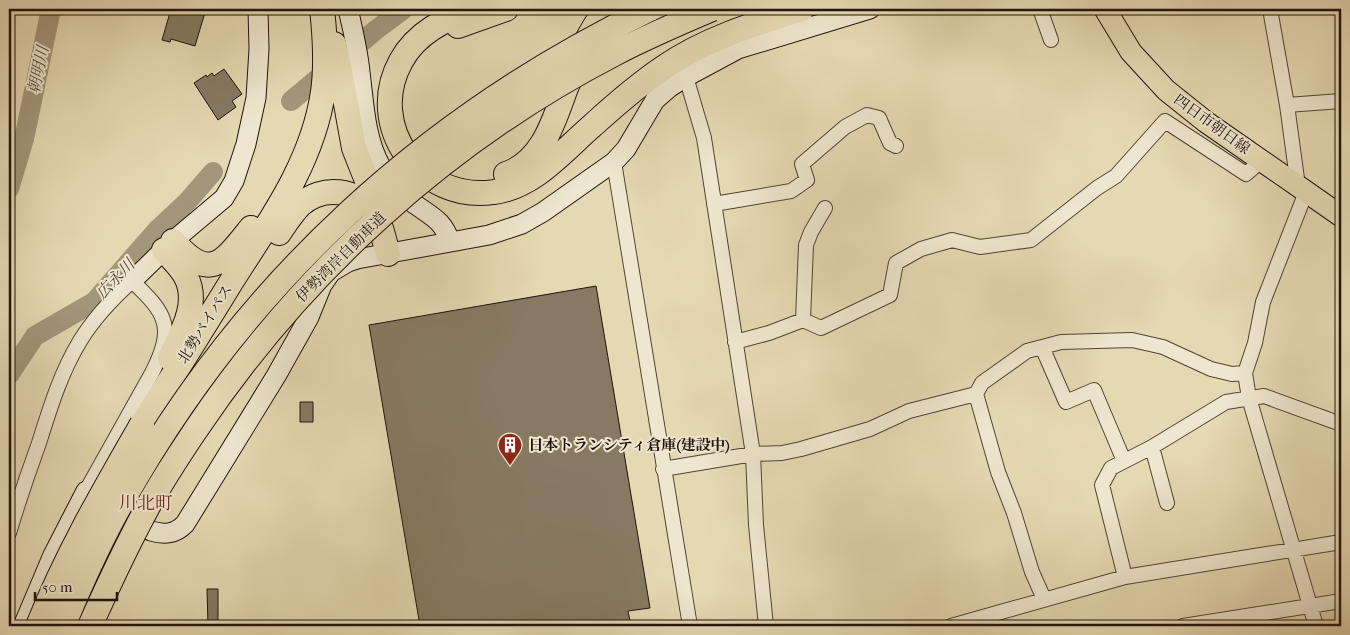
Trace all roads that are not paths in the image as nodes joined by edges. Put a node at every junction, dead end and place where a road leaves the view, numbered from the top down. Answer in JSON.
{"nodes":[{"id":1,"x":258,"y":9,"type":"edge"},
{"id":2,"x":323,"y":9,"type":"edge"},
{"id":3,"x":473,"y":9,"type":"edge"},
{"id":4,"x":506,"y":9,"type":"edge"},
{"id":5,"x":607,"y":9,"type":"edge"},
{"id":6,"x":650,"y":9,"type":"edge"},
{"id":7,"x":712,"y":9,"type":"edge"},
{"id":8,"x":802,"y":9,"type":"edge"},
{"id":9,"x":870,"y":9,"type":"edge"},
{"id":10,"x":1040,"y":9,"type":"edge"},
{"id":11,"x":1104,"y":9,"type":"edge"},
{"id":12,"x":1270,"y":9,"type":"edge"},
{"id":13,"x":352,"y":10,"type":"edge"},
{"id":14,"x":1051,"y":40,"type":"dead end"},
{"id":15,"x":330,"y":54,"type":"junction"},
{"id":16,"x":686,"y":77,"type":"junction"},
{"id":17,"x":327,"y":92,"type":"junction"},
{"id":18,"x":1341,"y":101,"type":"edge"},
{"id":19,"x":1287,"y":105,"type":"junction"},
{"id":20,"x":896,"y":146,"type":"dead end"},
{"id":21,"x":1261,"y":160,"type":"junction"},
{"id":22,"x":614,"y":162,"type":"junction"},
{"id":23,"x":1302,"y":189,"type":"junction"},
{"id":24,"x":714,"y":204,"type":"junction"},
{"id":25,"x":825,"y":208,"type":"dead end"},
{"id":26,"x":1341,"y":216,"type":"edge"},
{"id":27,"x":450,"y":242,"type":"junction"},
{"id":28,"x":168,"y":246,"type":"junction"},
{"id":29,"x":388,"y":254,"type":"junction"},
{"id":30,"x":132,"y":281,"type":"junction"},
{"id":31,"x":804,"y":320,"type":"junction"},
{"id":32,"x":735,"y":342,"type":"junction"},
{"id":33,"x":1042,"y":347,"type":"junction"},
{"id":34,"x":1245,"y":373,"type":"junction"},
{"id":35,"x":163,"y":392,"type":"junction"},
{"id":36,"x":976,"y":394,"type":"junction"},
{"id":37,"x":1249,"y":398,"type":"junction"},
{"id":38,"x":142,"y":424,"type":"junction"},
{"id":39,"x":1341,"y":424,"type":"edge"},
{"id":40,"x":1152,"y":447,"type":"junction"},
{"id":41,"x":753,"y":454,"type":"junction"},
{"id":42,"x":1124,"y":462,"type":"junction"},
{"id":43,"x":663,"y":469,"type":"junction"},
{"id":44,"x":86,"y":491,"type":"junction"},
{"id":45,"x":1167,"y":504,"type":"dead end"},
{"id":46,"x":9,"y":533,"type":"edge"},
{"id":47,"x":1341,"y":542,"type":"edge"},
{"id":48,"x":1294,"y":549,"type":"junction"},
{"id":49,"x":1125,"y":576,"type":"junction"},
{"id":50,"x":1044,"y":599,"type":"junction"},
{"id":51,"x":1341,"y":601,"type":"edge"},
{"id":52,"x":1310,"y":606,"type":"junction"},
{"id":53,"x":23,"y":626,"type":"edge"},
{"id":54,"x":38,"y":626,"type":"edge"},
{"id":55,"x":63,"y":626,"type":"edge"},
{"id":56,"x":90,"y":626,"type":"edge"},
{"id":57,"x":690,"y":626,"type":"edge"},
{"id":58,"x":766,"y":626,"type":"edge"},
{"id":59,"x":951,"y":626,"type":"edge"},
{"id":60,"x":1183,"y":626,"type":"edge"},
{"id":61,"x":1316,"y":626,"type":"edge"}],
"edges":[{"from":1,"to":28,"type":"street"},
{"from":2,"to":15,"type":"highway"},
{"from":3,"to":8,"type":"highway"},
{"from":4,"to":5,"type":"highway"},
{"from":6,"to":55,"type":"highway","name":"伊勢湾岸自動車道","bridge":true},
{"from":7,"to":56,"type":"highway","name":"伊勢湾岸自動車道","bridge":true},
{"from":9,"to":16,"type":"street"},
{"from":10,"to":14,"type":"street"},
{"from":11,"to":21,"type":"main road","name":"四日市朝日線"},
{"from":12,"to":19,"type":"street"},
{"from":13,"to":27,"type":"street"},
{"from":15,"to":17,"type":"highway"},
{"from":15,"to":17,"type":"highway"},
{"from":16,"to":22,"type":"street"},
{"from":16,"to":24,"type":"street"},
{"from":17,"to":28,"type":"highway"},
{"from":17,"to":29,"type":"highway"},
{"from":17,"to":35,"type":"highway","name":"北勢バイパス"},
{"from":18,"to":19,"type":"street"},
{"from":19,"to":23,"type":"street"},
{"from":20,"to":24,"type":"street"},
{"from":21,"to":23,"type":"main road","name":"四日市朝日線"},
{"from":21,"to":31,"type":"street"},
{"from":22,"to":27,"type":"street"},
{"from":22,"to":43,"type":"street"},
{"from":23,"to":26,"type":"main road","name":"四日市朝日線"},
{"from":23,"to":34,"type":"street"},
{"from":24,"to":32,"type":"street"},
{"from":25,"to":31,"type":"street"},
{"from":27,"to":29,"type":"street"},
{"from":28,"to":30,"type":"street"},
{"from":28,"to":38,"type":"highway"},
{"from":29,"to":35,"type":"highway"},
{"from":29,"to":44,"type":"street"},
{"from":30,"to":44,"type":"street"},
{"from":30,"to":46,"type":"street"},
{"from":31,"to":32,"type":"street"},
{"from":32,"to":41,"type":"street"},
{"from":33,"to":34,"type":"street"},
{"from":33,"to":36,"type":"street"},
{"from":33,"to":42,"type":"street"},
{"from":34,"to":37,"type":"street"},
{"from":35,"to":38,"type":"highway","name":"北勢バイパス"},
{"from":36,"to":41,"type":"street"},
{"from":36,"to":50,"type":"street"},
{"from":37,"to":39,"type":"street"},
{"from":37,"to":40,"type":"street"},
{"from":37,"to":48,"type":"street"},
{"from":38,"to":54,"type":"highway","name":"北勢バイパス","bridge":true},
{"from":40,"to":42,"type":"street"},
{"from":40,"to":45,"type":"street"},
{"from":41,"to":43,"type":"street"},
{"from":41,"to":58,"type":"street"},
{"from":42,"to":49,"type":"street"},
{"from":43,"to":57,"type":"street"},
{"from":44,"to":53,"type":"street"},
{"from":47,"to":48,"type":"street"},
{"from":48,"to":49,"type":"street"},
{"from":48,"to":52,"type":"street"},
{"from":49,"to":50,"type":"street"},
{"from":50,"to":59,"type":"street"},
{"from":51,"to":52,"type":"street"},
{"from":52,"to":60,"type":"street"},
{"from":52,"to":61,"type":"street"}]}
